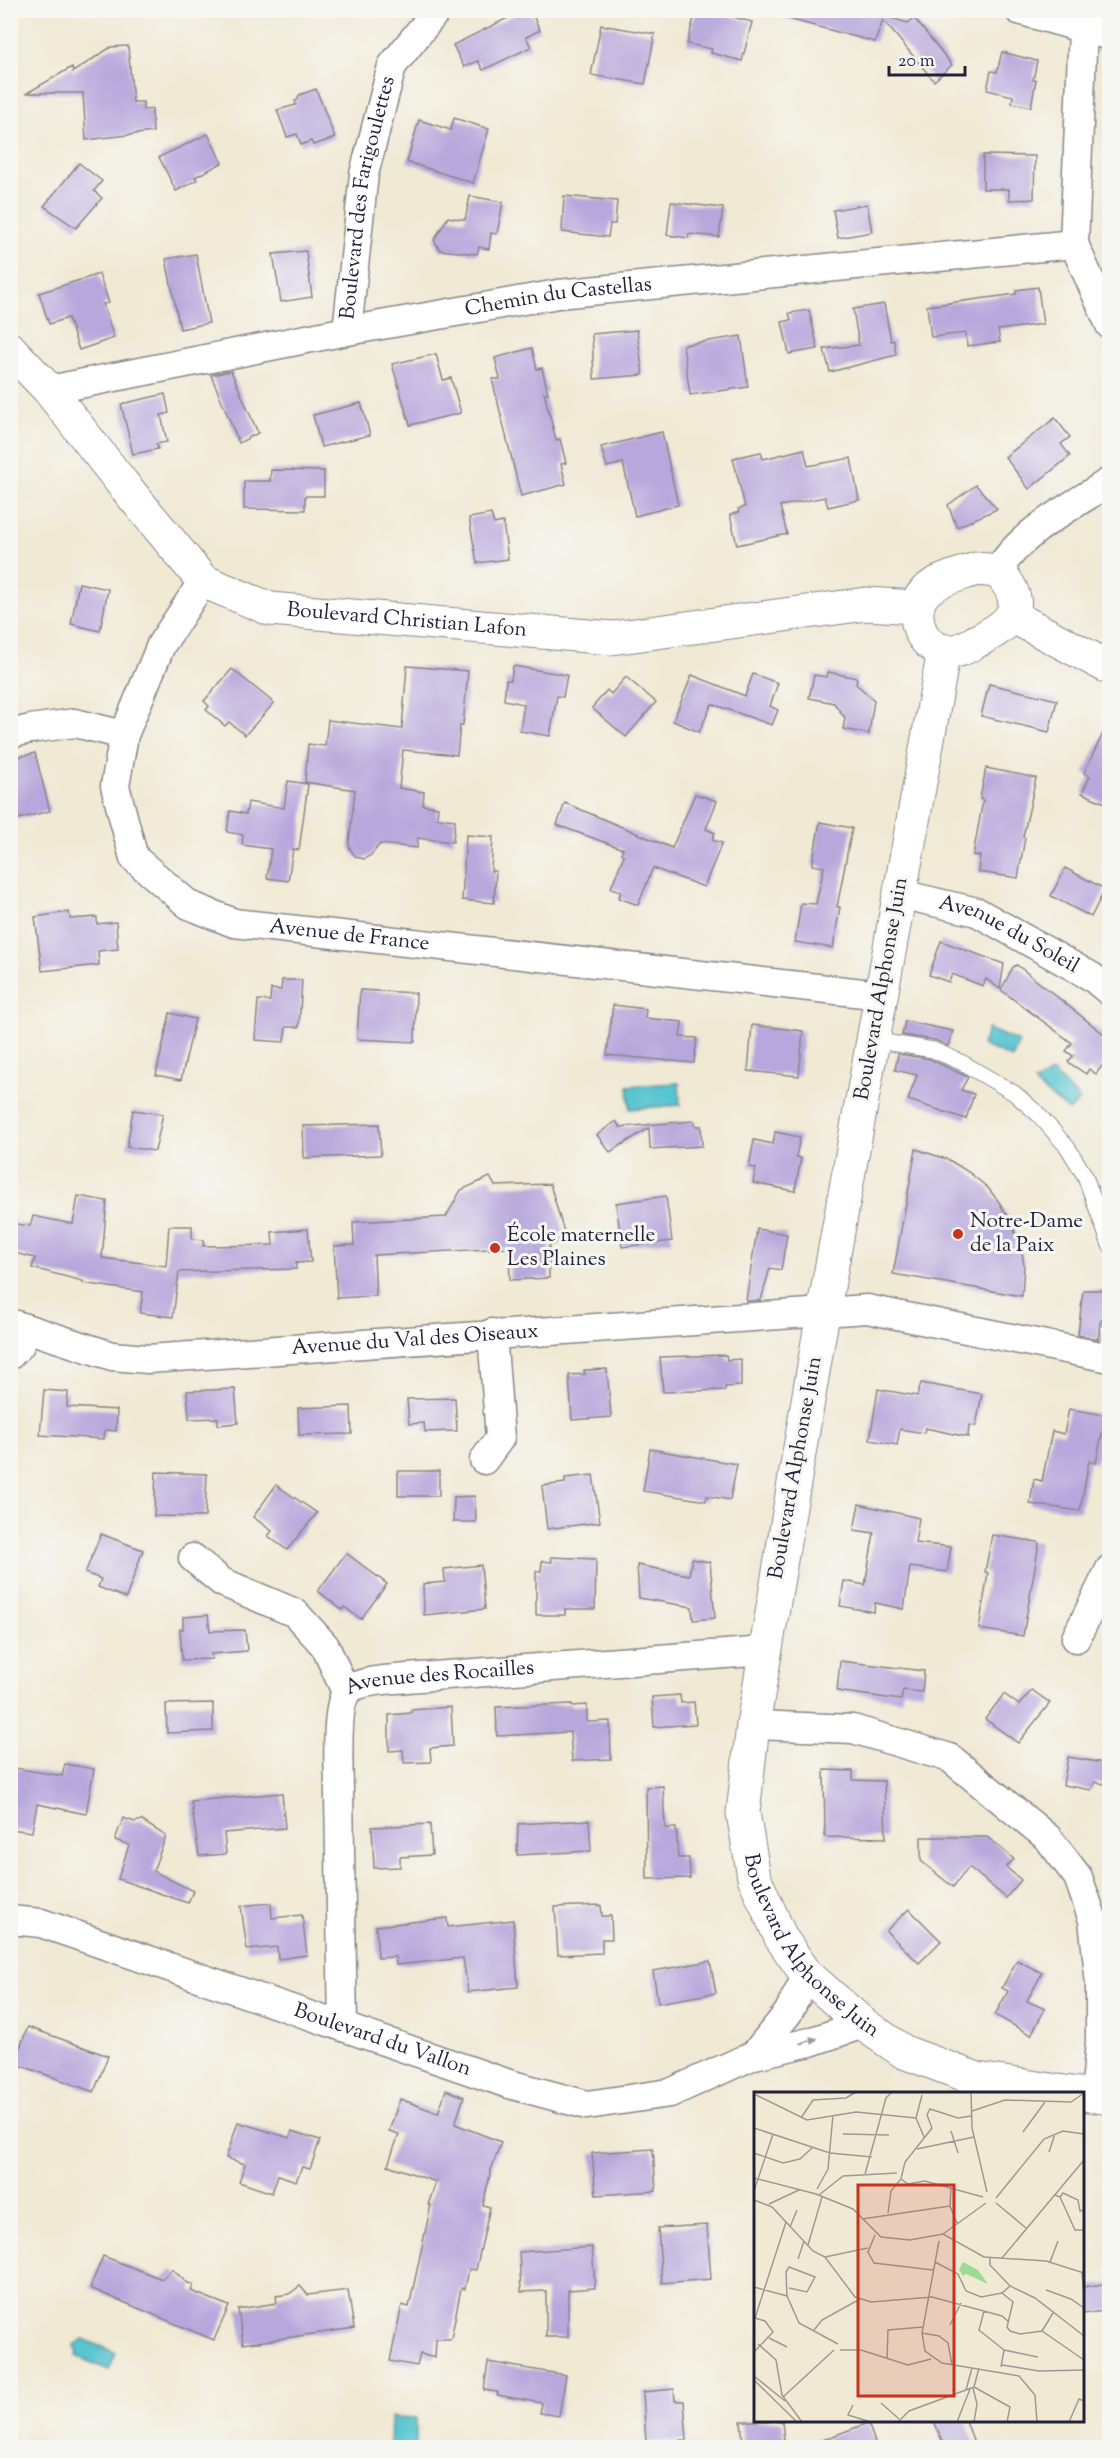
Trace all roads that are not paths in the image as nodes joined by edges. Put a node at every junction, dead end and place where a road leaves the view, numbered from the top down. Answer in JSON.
{"nodes":[{"id":1,"x":437,"y":10,"type":"edge"},
{"id":2,"x":1019,"y":10,"type":"edge"},
{"id":3,"x":1096,"y":32,"type":"edge"},
{"id":4,"x":1074,"y":244,"type":"junction"},
{"id":5,"x":1110,"y":325,"type":"edge"},
{"id":6,"x":347,"y":330,"type":"junction"},
{"id":7,"x":10,"y":349,"type":"edge"},
{"id":8,"x":49,"y":390,"type":"junction"},
{"id":9,"x":1110,"y":481,"type":"edge"},
{"id":10,"x":998,"y":571,"type":"junction"},
{"id":11,"x":203,"y":581,"type":"junction"},
{"id":12,"x":916,"y":607,"type":"junction"},
{"id":13,"x":1012,"y":616,"type":"junction"},
{"id":14,"x":944,"y":651,"type":"junction"},
{"id":15,"x":1110,"y":668,"type":"edge"},
{"id":16,"x":10,"y":734,"type":"edge"},
{"id":17,"x":124,"y":735,"type":"junction"},
{"id":18,"x":900,"y":894,"type":"junction"},
{"id":19,"x":1110,"y":992,"type":"edge"},
{"id":20,"x":881,"y":995,"type":"junction"},
{"id":21,"x":873,"y":1040,"type":"junction"},
{"id":22,"x":1110,"y":1245,"type":"edge"},
{"id":23,"x":824,"y":1312,"type":"junction"},
{"id":24,"x":1110,"y":1324,"type":"edge"},
{"id":25,"x":18,"y":1326,"type":"edge"},
{"id":26,"x":492,"y":1334,"type":"junction"},
{"id":27,"x":10,"y":1355,"type":"edge"},
{"id":28,"x":1108,"y":1358,"type":"edge"},
{"id":29,"x":484,"y":1460,"type":"dead end"},
{"id":30,"x":193,"y":1558,"type":"dead end"},
{"id":31,"x":1110,"y":1569,"type":"edge"},
{"id":32,"x":1076,"y":1638,"type":"dead end"},
{"id":33,"x":765,"y":1651,"type":"junction"},
{"id":34,"x":346,"y":1692,"type":"junction"},
{"id":35,"x":753,"y":1725,"type":"junction"},
{"id":36,"x":10,"y":1920,"type":"edge"},
{"id":37,"x":807,"y":1975,"type":"junction"},
{"id":38,"x":863,"y":2024,"type":"junction"},
{"id":39,"x":343,"y":2027,"type":"junction"},
{"id":40,"x":754,"y":2055,"type":"junction"},
{"id":41,"x":1070,"y":2092,"type":"edge"},
{"id":42,"x":1091,"y":2095,"type":"edge"}],
"edges":[{"from":1,"to":6,"type":"street","name":"Boulevard des Farigoulettes"},
{"from":2,"to":3,"type":"street"},
{"from":3,"to":4,"type":"street"},
{"from":4,"to":5,"type":"street"},
{"from":4,"to":6,"type":"street","name":"Chemin du Castellas"},
{"from":6,"to":8,"type":"street","name":"Chemin du Castellas"},
{"from":7,"to":8,"type":"street","name":"Boulevard Christian Lafon"},
{"from":8,"to":11,"type":"street","name":"Boulevard Christian Lafon"},
{"from":9,"to":10,"type":"street"},
{"from":10,"to":12,"type":"street"},
{"from":10,"to":13,"type":"street"},
{"from":11,"to":12,"type":"street","name":"Boulevard Christian Lafon"},
{"from":11,"to":17,"type":"street","name":"Avenue de France"},
{"from":12,"to":14,"type":"street"},
{"from":13,"to":14,"type":"street"},
{"from":13,"to":15,"type":"street"},
{"from":14,"to":18,"type":"street","name":"Boulevard Alphonse Juin"},
{"from":16,"to":17,"type":"street"},
{"from":17,"to":20,"type":"street","name":"Avenue de France"},
{"from":18,"to":19,"type":"street","name":"Avenue du Soleil"},
{"from":18,"to":20,"type":"street","name":"Boulevard Alphonse Juin"},
{"from":20,"to":21,"type":"street","name":"Boulevard Alphonse Juin"},
{"from":21,"to":22,"type":"lane"},
{"from":21,"to":23,"type":"street","name":"Boulevard Alphonse Juin"},
{"from":23,"to":26,"type":"street","name":"Avenue du Val des Oiseaux"},
{"from":23,"to":28,"type":"street","name":"Avenue du Val des Oiseaux"},
{"from":23,"to":33,"type":"street","name":"Boulevard Alphonse Juin"},
{"from":24,"to":28,"type":"lane"},
{"from":25,"to":26,"type":"street","name":"Avenue du Val des Oiseaux"},
{"from":25,"to":27,"type":"street"},
{"from":26,"to":29,"type":"street"},
{"from":30,"to":34,"type":"street"},
{"from":31,"to":32,"type":"street"},
{"from":33,"to":34,"type":"street","name":"Avenue des Rocailles"},
{"from":33,"to":35,"type":"street","name":"Boulevard Alphonse Juin"},
{"from":34,"to":39,"type":"street","name":"Avenue des Rocailles"},
{"from":35,"to":37,"type":"street","name":"Boulevard Alphonse Juin"},
{"from":35,"to":42,"type":"street"},
{"from":36,"to":39,"type":"street","name":"Boulevard du Vallon"},
{"from":37,"to":38,"type":"street","name":"Boulevard Alphonse Juin"},
{"from":37,"to":40,"type":"street","name":"Boulevard du Vallon"},
{"from":40,"to":38,"type":"street","name":"Boulevard du Vallon","one_way":true},
{"from":38,"to":41,"type":"street","name":"Boulevard Alphonse Juin"},
{"from":39,"to":40,"type":"street","name":"Boulevard du Vallon"}]}
